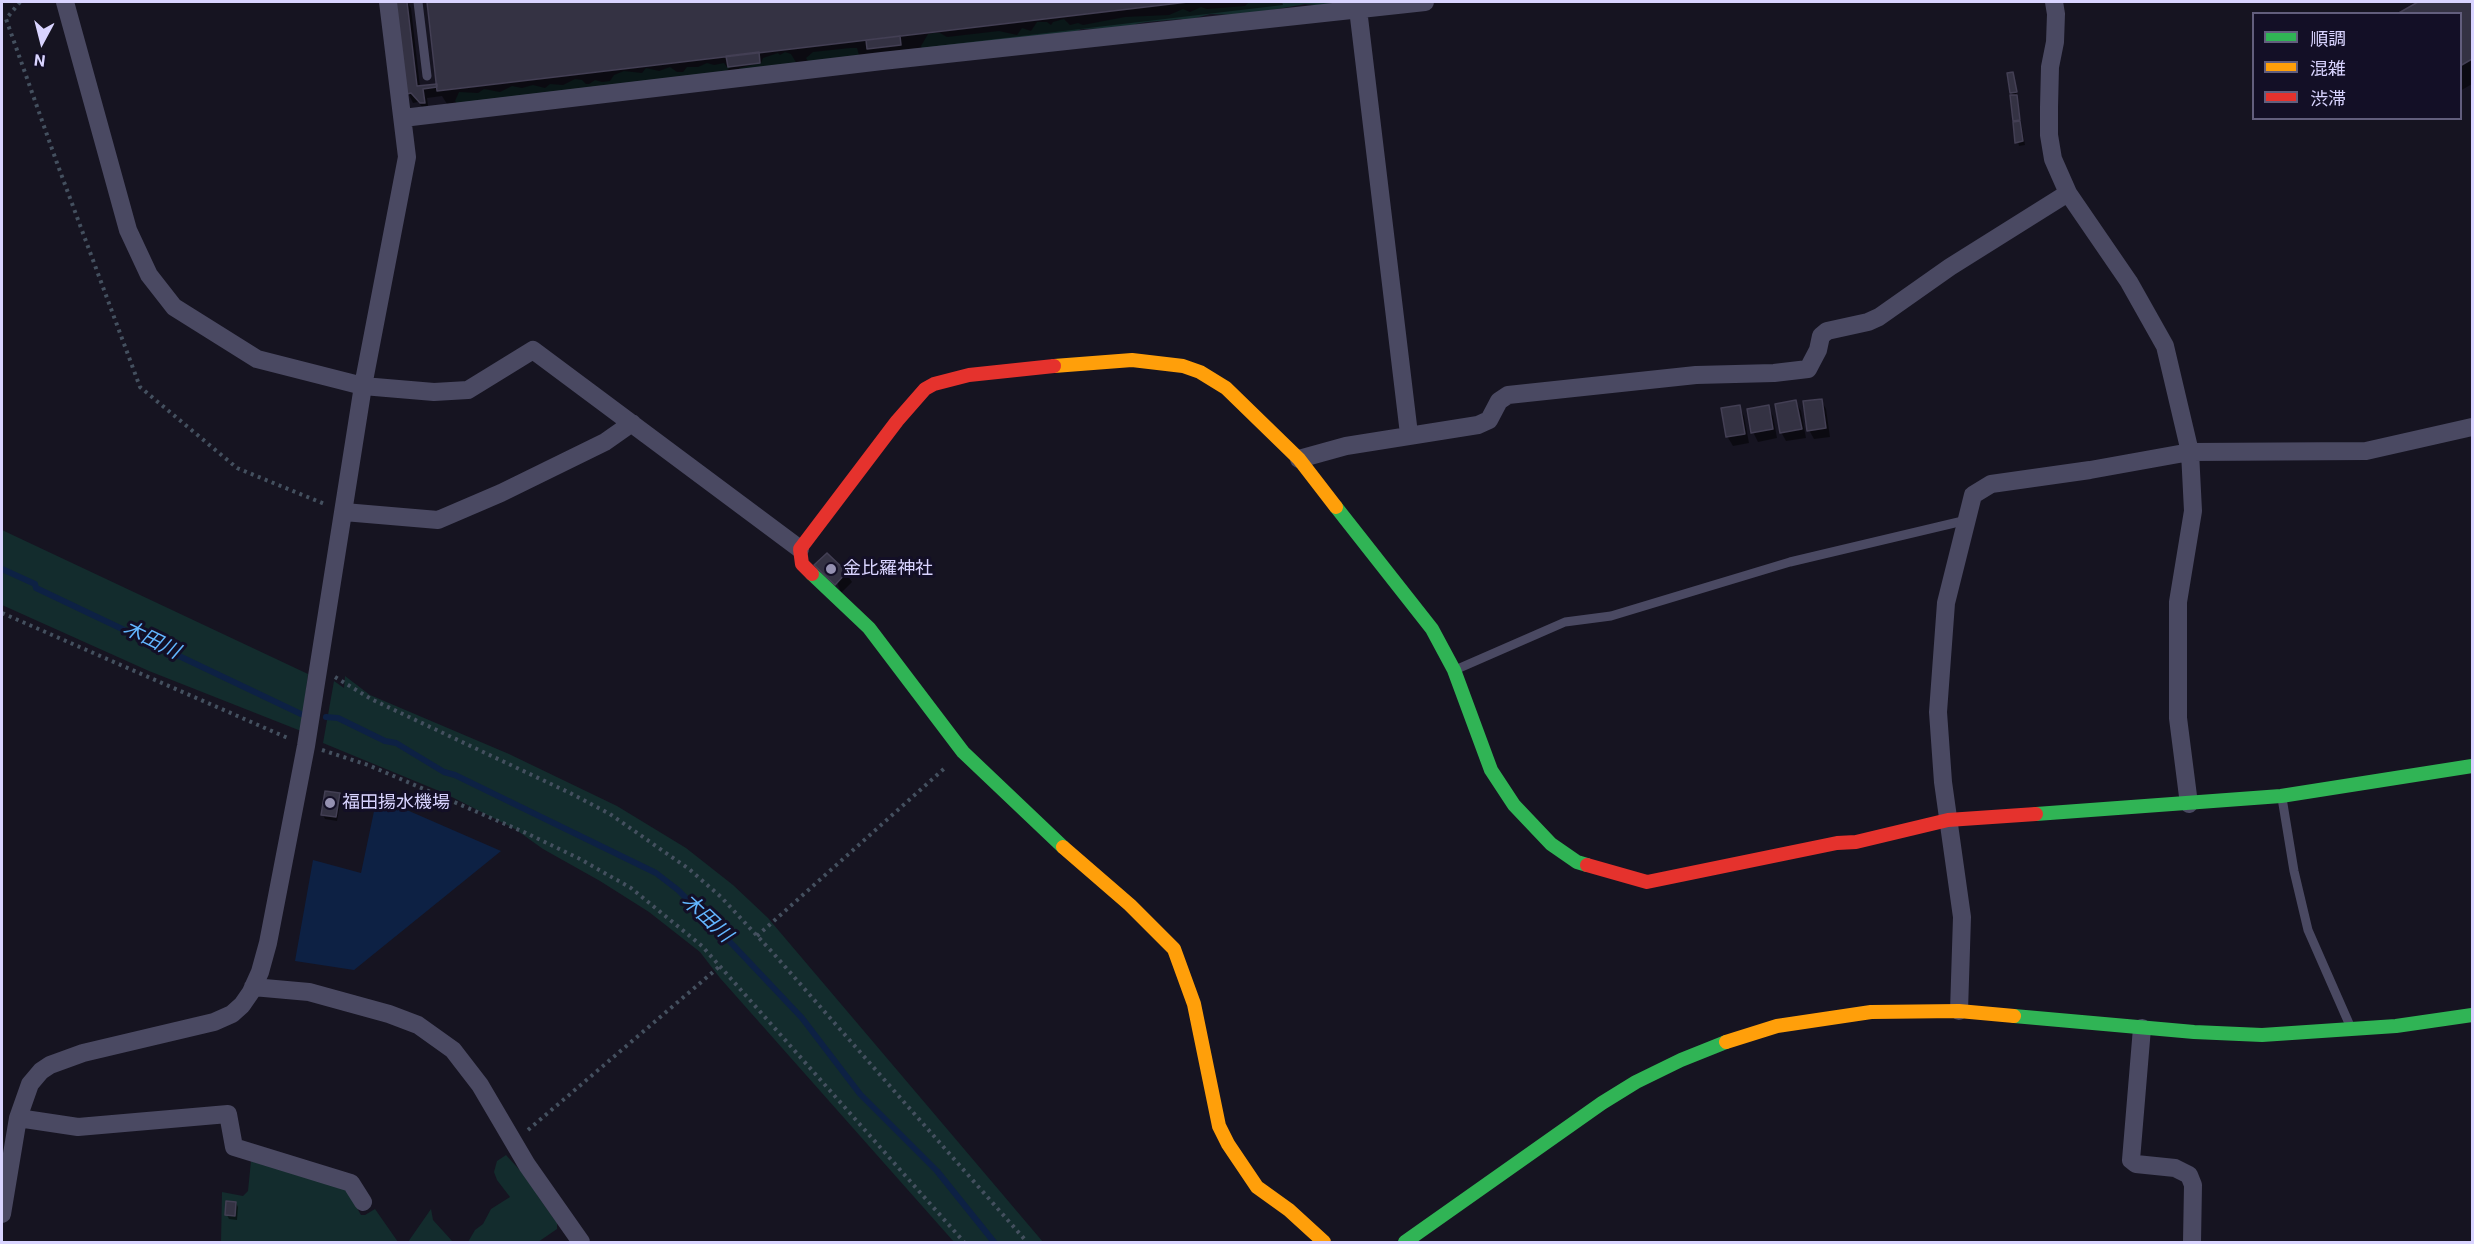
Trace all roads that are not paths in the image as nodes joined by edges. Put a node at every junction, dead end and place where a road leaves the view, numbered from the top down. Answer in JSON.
{"nodes":[{"id":1,"x":65,"y":2,"type":"edge"},
{"id":2,"x":388,"y":2,"type":"edge"},
{"id":3,"x":418,"y":2,"type":"edge"},
{"id":4,"x":1425,"y":2,"type":"edge"},
{"id":5,"x":2054,"y":2,"type":"edge"},
{"id":6,"x":1358,"y":9,"type":"junction"},
{"id":7,"x":427,"y":76,"type":"dead end"},
{"id":8,"x":402,"y":118,"type":"junction"},
{"id":9,"x":2068,"y":193,"type":"junction"},
{"id":10,"x":363,"y":386,"type":"junction"},
{"id":11,"x":632,"y":423,"type":"junction"},
{"id":12,"x":2472,"y":428,"type":"edge"},
{"id":13,"x":1409,"y":434,"type":"junction"},
{"id":14,"x":2190,"y":452,"type":"junction"},
{"id":15,"x":1299,"y":459,"type":"junction"},
{"id":16,"x":345,"y":512,"type":"junction"},
{"id":17,"x":1966,"y":520,"type":"junction"},
{"id":18,"x":800,"y":549,"type":"junction"},
{"id":19,"x":1454,"y":670,"type":"junction"},
{"id":20,"x":2472,"y":766,"type":"edge"},
{"id":21,"x":2281,"y":796,"type":"junction"},
{"id":22,"x":2189,"y":804,"type":"junction"},
{"id":23,"x":1948,"y":820,"type":"junction"},
{"id":24,"x":254,"y":987,"type":"junction"},
{"id":25,"x":1959,"y":1011,"type":"junction"},
{"id":26,"x":2472,"y":1015,"type":"edge"},
{"id":27,"x":2142,"y":1028,"type":"junction"},
{"id":28,"x":2352,"y":1029,"type":"junction"},
{"id":29,"x":18,"y":1118,"type":"junction"},
{"id":30,"x":363,"y":1202,"type":"dead end"},
{"id":31,"x":2,"y":1214,"type":"edge"},
{"id":32,"x":581,"y":1242,"type":"edge"},
{"id":33,"x":1324,"y":1242,"type":"edge"},
{"id":34,"x":1405,"y":1242,"type":"edge"},
{"id":35,"x":2192,"y":1242,"type":"edge"}],
"edges":[{"from":1,"to":10,"type":"street"},
{"from":2,"to":8,"type":"street"},
{"from":3,"to":7,"type":"lane"},
{"from":4,"to":6,"type":"street"},
{"from":5,"to":9,"type":"street"},
{"from":6,"to":8,"type":"street"},
{"from":6,"to":13,"type":"street"},
{"from":8,"to":10,"type":"street"},
{"from":9,"to":13,"type":"street"},
{"from":9,"to":14,"type":"street"},
{"from":10,"to":11,"type":"street"},
{"from":10,"to":16,"type":"street"},
{"from":11,"to":16,"type":"street"},
{"from":11,"to":18,"type":"street"},
{"from":12,"to":14,"type":"street"},
{"from":13,"to":15,"type":"street"},
{"from":14,"to":17,"type":"street"},
{"from":14,"to":22,"type":"street"},
{"from":15,"to":18,"type":"street"},
{"from":15,"to":19,"type":"street"},
{"from":16,"to":24,"type":"street"},
{"from":17,"to":19,"type":"lane"},
{"from":17,"to":23,"type":"street"},
{"from":18,"to":33,"type":"street"},
{"from":19,"to":23,"type":"street"},
{"from":20,"to":21,"type":"street"},
{"from":21,"to":22,"type":"street"},
{"from":21,"to":28,"type":"lane"},
{"from":22,"to":23,"type":"street"},
{"from":23,"to":25,"type":"street"},
{"from":24,"to":29,"type":"street"},
{"from":24,"to":32,"type":"street"},
{"from":25,"to":27,"type":"street"},
{"from":25,"to":34,"type":"street"},
{"from":26,"to":28,"type":"street"},
{"from":27,"to":28,"type":"street"},
{"from":27,"to":35,"type":"street"},
{"from":29,"to":30,"type":"street"},
{"from":29,"to":31,"type":"street"}]}
